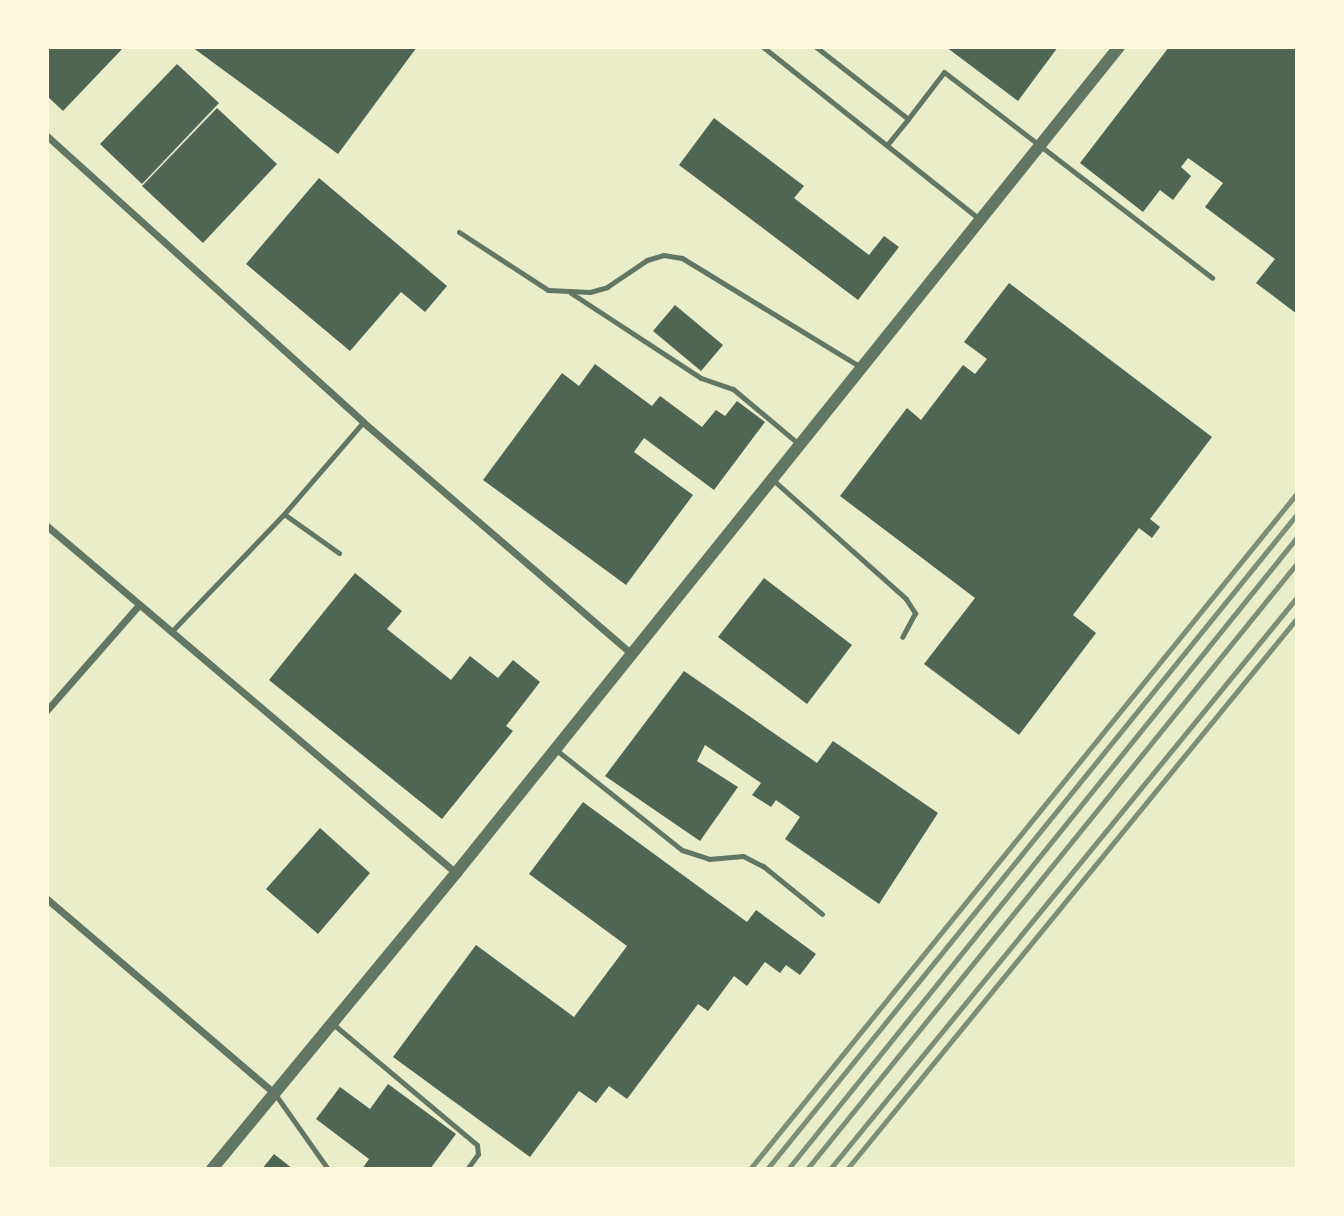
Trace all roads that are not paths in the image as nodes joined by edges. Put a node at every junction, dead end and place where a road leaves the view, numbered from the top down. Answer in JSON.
{"nodes":[{"id":1,"x":763,"y":47,"type":"edge"},
{"id":2,"x":816,"y":47,"type":"edge"},
{"id":3,"x":1119,"y":47,"type":"edge"},
{"id":4,"x":908,"y":119,"type":"junction"},
{"id":5,"x":47,"y":136,"type":"edge"},
{"id":6,"x":887,"y":145,"type":"junction"},
{"id":7,"x":1040,"y":145,"type":"junction"},
{"id":8,"x":981,"y":221,"type":"junction"},
{"id":9,"x":459,"y":232,"type":"dead end"},
{"id":10,"x":1212,"y":278,"type":"dead end"},
{"id":11,"x":570,"y":292,"type":"junction"},
{"id":12,"x":862,"y":368,"type":"junction"},
{"id":13,"x":363,"y":422,"type":"junction"},
{"id":14,"x":800,"y":445,"type":"junction"},
{"id":15,"x":772,"y":479,"type":"junction"},
{"id":16,"x":284,"y":514,"type":"junction"},
{"id":17,"x":47,"y":526,"type":"edge"},
{"id":18,"x":339,"y":553,"type":"dead end"},
{"id":19,"x":139,"y":605,"type":"junction"},
{"id":20,"x":171,"y":632,"type":"junction"},
{"id":21,"x":902,"y":637,"type":"dead end"},
{"id":22,"x":631,"y":653,"type":"junction"},
{"id":23,"x":47,"y":710,"type":"edge"},
{"id":24,"x":555,"y":749,"type":"junction"},
{"id":25,"x":456,"y":873,"type":"junction"},
{"id":26,"x":47,"y":899,"type":"edge"},
{"id":27,"x":822,"y":914,"type":"dead end"},
{"id":28,"x":333,"y":1024,"type":"junction"},
{"id":29,"x":275,"y":1094,"type":"junction"},
{"id":30,"x":212,"y":1169,"type":"edge"},
{"id":31,"x":328,"y":1169,"type":"edge"},
{"id":32,"x":467,"y":1169,"type":"edge"}],
"edges":[{"from":1,"to":6,"type":"lane"},
{"from":2,"to":4,"type":"lane"},
{"from":3,"to":7,"type":"street"},
{"from":4,"to":6,"type":"lane"},
{"from":4,"to":7,"type":"lane"},
{"from":5,"to":13,"type":"street"},
{"from":6,"to":8,"type":"lane"},
{"from":7,"to":8,"type":"street"},
{"from":7,"to":10,"type":"lane"},
{"from":8,"to":12,"type":"street"},
{"from":9,"to":11,"type":"lane"},
{"from":11,"to":12,"type":"lane"},
{"from":11,"to":14,"type":"lane"},
{"from":12,"to":14,"type":"street"},
{"from":13,"to":16,"type":"lane"},
{"from":13,"to":22,"type":"street"},
{"from":14,"to":15,"type":"street"},
{"from":15,"to":21,"type":"lane"},
{"from":15,"to":22,"type":"street"},
{"from":16,"to":18,"type":"lane"},
{"from":16,"to":20,"type":"lane"},
{"from":17,"to":19,"type":"street"},
{"from":19,"to":20,"type":"street"},
{"from":19,"to":23,"type":"street"},
{"from":20,"to":25,"type":"street"},
{"from":22,"to":24,"type":"street"},
{"from":24,"to":25,"type":"street"},
{"from":24,"to":27,"type":"lane"},
{"from":25,"to":28,"type":"street"},
{"from":26,"to":29,"type":"street"},
{"from":28,"to":29,"type":"street"},
{"from":28,"to":32,"type":"lane"},
{"from":29,"to":30,"type":"street"},
{"from":29,"to":31,"type":"lane"}]}
